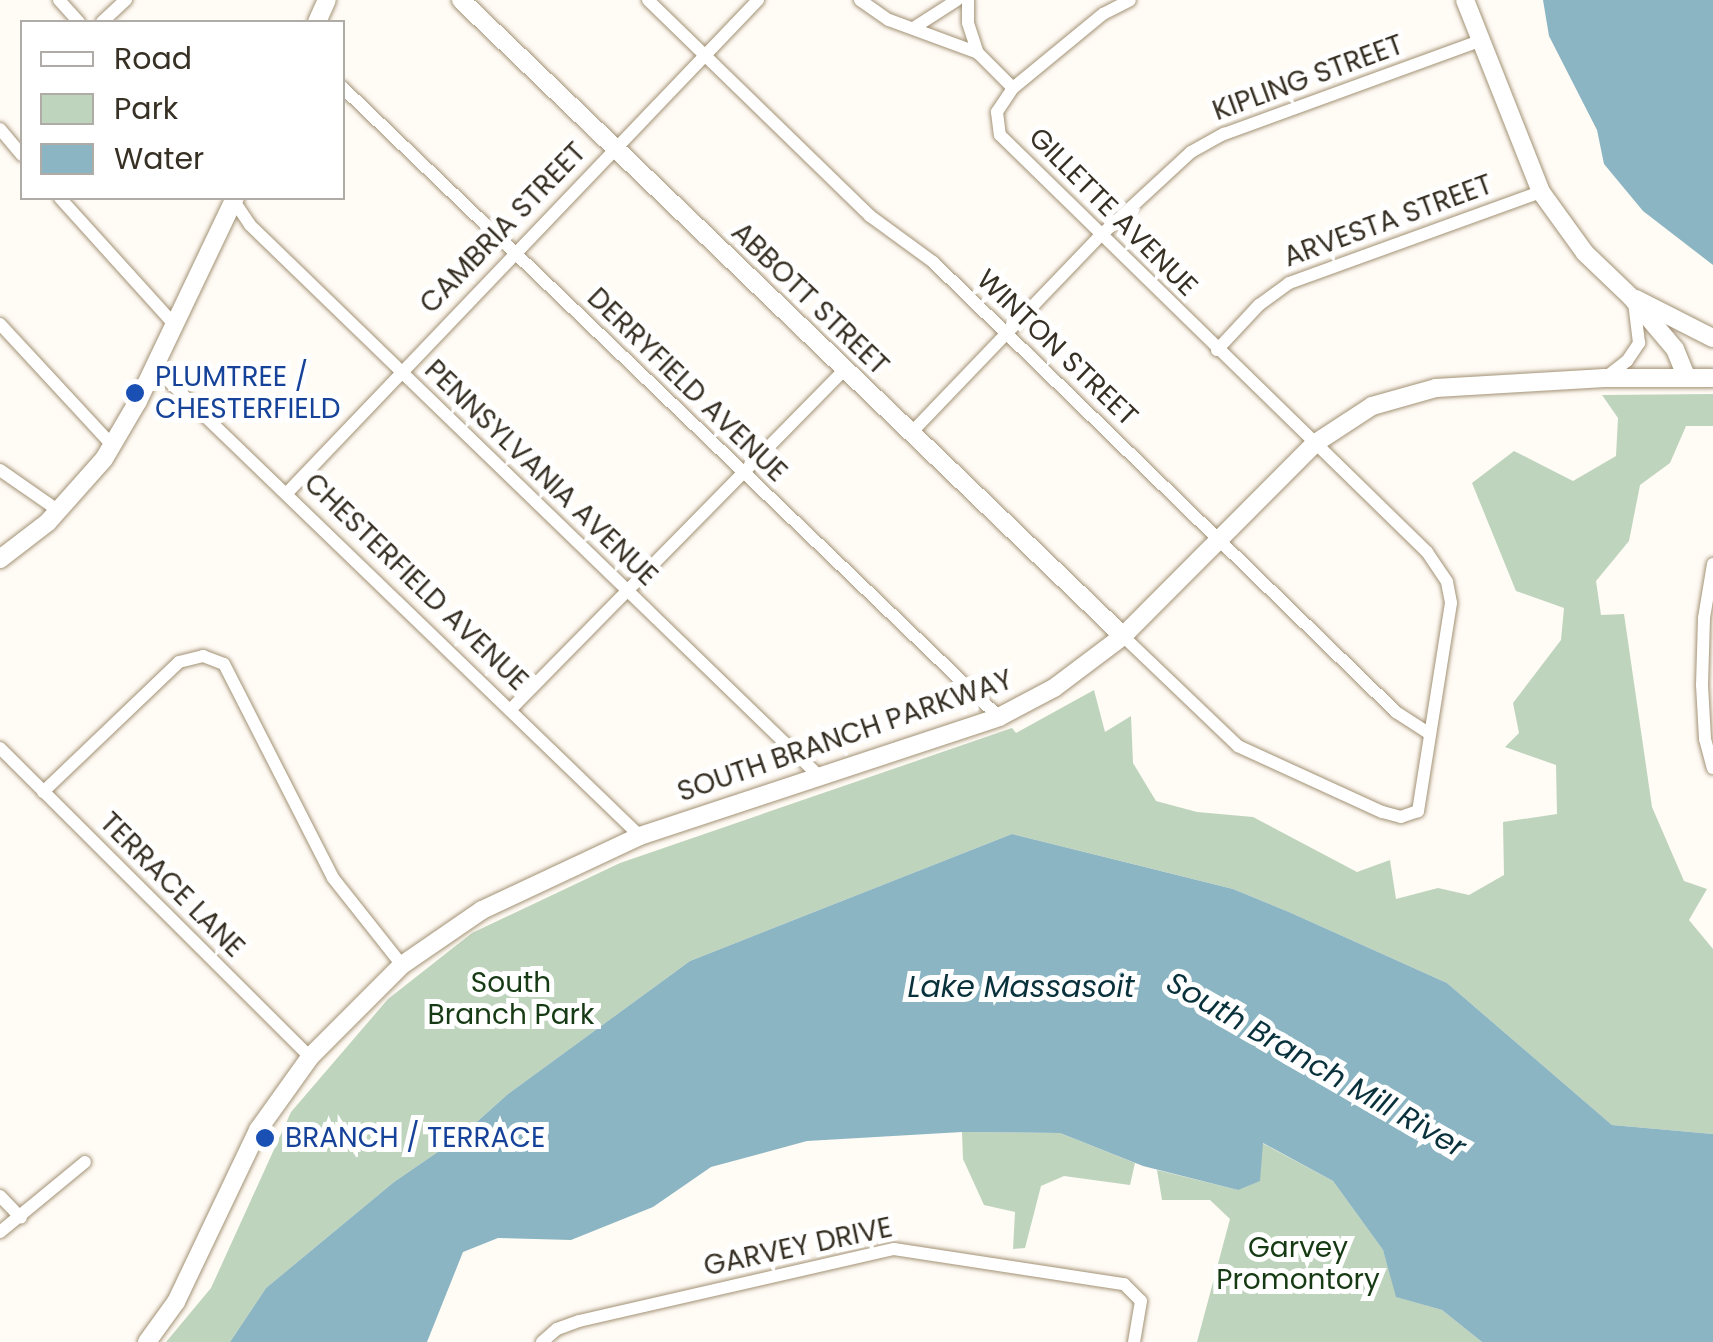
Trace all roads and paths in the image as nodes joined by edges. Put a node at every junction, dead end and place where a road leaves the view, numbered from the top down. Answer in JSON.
{"nodes":[{"id":1,"x":59,"y":0,"type":"edge"},
{"id":2,"x":126,"y":0,"type":"edge"},
{"id":3,"x":460,"y":0,"type":"edge"},
{"id":4,"x":648,"y":0,"type":"edge"},
{"id":5,"x":758,"y":0,"type":"edge"},
{"id":6,"x":860,"y":0,"type":"edge"},
{"id":7,"x":957,"y":0,"type":"edge"},
{"id":8,"x":968,"y":0,"type":"edge"},
{"id":9,"x":1130,"y":0,"type":"edge"},
{"id":10,"x":1465,"y":0,"type":"edge"},
{"id":11,"x":78,"y":20,"type":"edge"},
{"id":12,"x":104,"y":20,"type":"edge"},
{"id":13,"x":915,"y":27,"type":"junction"},
{"id":14,"x":1480,"y":41,"type":"junction"},
{"id":15,"x":978,"y":53,"type":"junction"},
{"id":16,"x":704,"y":55,"type":"junction"},
{"id":17,"x":1013,"y":88,"type":"junction"},
{"id":18,"x":345,"y":91,"type":"edge"},
{"id":19,"x":0,"y":130,"type":"edge"},
{"id":20,"x":614,"y":149,"type":"junction"},
{"id":21,"x":20,"y":153,"type":"edge"},
{"id":22,"x":1541,"y":192,"type":"junction"},
{"id":23,"x":62,"y":200,"type":"edge"},
{"id":24,"x":234,"y":200,"type":"edge"},
{"id":25,"x":235,"y":200,"type":"edge"},
{"id":26,"x":1100,"y":236,"type":"junction"},
{"id":27,"x":513,"y":254,"type":"junction"},
{"id":28,"x":1631,"y":297,"type":"junction"},
{"id":29,"x":0,"y":324,"type":"edge"},
{"id":30,"x":174,"y":324,"type":"junction"},
{"id":31,"x":1008,"y":335,"type":"junction"},
{"id":32,"x":1713,"y":338,"type":"edge"},
{"id":33,"x":1217,"y":350,"type":"junction"},
{"id":34,"x":154,"y":367,"type":"junction"},
{"id":35,"x":844,"y":370,"type":"junction"},
{"id":36,"x":401,"y":373,"type":"junction"},
{"id":37,"x":1605,"y":378,"type":"junction"},
{"id":38,"x":1687,"y":378,"type":"junction"},
{"id":39,"x":1713,"y":378,"type":"edge"},
{"id":40,"x":910,"y":434,"type":"junction"},
{"id":41,"x":1314,"y":444,"type":"junction"},
{"id":42,"x":113,"y":446,"type":"junction"},
{"id":43,"x":0,"y":470,"type":"edge"},
{"id":44,"x":740,"y":470,"type":"junction"},
{"id":45,"x":288,"y":494,"type":"junction"},
{"id":46,"x":59,"y":511,"type":"junction"},
{"id":47,"x":1220,"y":538,"type":"junction"},
{"id":48,"x":0,"y":560,"type":"edge"},
{"id":49,"x":1713,"y":564,"type":"edge"},
{"id":50,"x":626,"y":589,"type":"junction"},
{"id":51,"x":1123,"y":636,"type":"junction"},
{"id":52,"x":512,"y":708,"type":"junction"},
{"id":53,"x":999,"y":717,"type":"junction"},
{"id":54,"x":1430,"y":734,"type":"junction"},
{"id":55,"x":0,"y":748,"type":"edge"},
{"id":56,"x":1713,"y":768,"type":"edge"},
{"id":57,"x":820,"y":777,"type":"junction"},
{"id":58,"x":44,"y":792,"type":"junction"},
{"id":59,"x":640,"y":836,"type":"junction"},
{"id":60,"x":402,"y":965,"type":"junction"},
{"id":61,"x":310,"y":1057,"type":"junction"},
{"id":62,"x":86,"y":1162,"type":"dead end"},
{"id":63,"x":0,"y":1196,"type":"edge"},
{"id":64,"x":21,"y":1218,"type":"junction"},
{"id":65,"x":0,"y":1232,"type":"edge"},
{"id":66,"x":147,"y":1342,"type":"edge"},
{"id":67,"x":542,"y":1342,"type":"edge"},
{"id":68,"x":1134,"y":1342,"type":"edge"}],
"edges":[{"from":1,"to":11,"type":"street"},
{"from":2,"to":12,"type":"street"},
{"from":3,"to":20,"type":"main road","name":"ABBOTT STREET"},
{"from":4,"to":16,"type":"street","name":"WINTON STREET"},
{"from":5,"to":16,"type":"street","name":"CAMBRIA STREET"},
{"from":6,"to":13,"type":"street"},
{"from":7,"to":13,"type":"street"},
{"from":8,"to":15,"type":"street"},
{"from":9,"to":17,"type":"street"},
{"from":10,"to":14,"type":"main road"},
{"from":13,"to":15,"type":"street"},
{"from":14,"to":22,"type":"main road"},
{"from":14,"to":26,"type":"street","name":"KIPLING STREET"},
{"from":15,"to":17,"type":"street"},
{"from":16,"to":20,"type":"street","name":"CAMBRIA STREET"},
{"from":16,"to":31,"type":"street","name":"WINTON STREET"},
{"from":17,"to":26,"type":"street","name":"GILLETTE AVENUE"},
{"from":18,"to":27,"type":"street","name":"DERRYFIELD AVENUE"},
{"from":19,"to":21,"type":"street"},
{"from":20,"to":27,"type":"street","name":"CAMBRIA STREET"},
{"from":20,"to":35,"type":"main road","name":"ABBOTT STREET"},
{"from":22,"to":28,"type":"main road"},
{"from":22,"to":33,"type":"street","name":"ARVESTA STREET"},
{"from":23,"to":30,"type":"street"},
{"from":24,"to":30,"type":"main road"},
{"from":25,"to":36,"type":"street","name":"PENNSYLVANIA AVENUE"},
{"from":26,"to":31,"type":"street","name":"KIPLING STREET"},
{"from":26,"to":33,"type":"street","name":"GILLETTE AVENUE"},
{"from":27,"to":36,"type":"street","name":"CAMBRIA STREET"},
{"from":27,"to":44,"type":"street","name":"DERRYFIELD AVENUE"},
{"from":28,"to":32,"type":"main road"},
{"from":28,"to":37,"type":"street"},
{"from":28,"to":38,"type":"main road"},
{"from":29,"to":42,"type":"street"},
{"from":30,"to":34,"type":"main road"},
{"from":31,"to":40,"type":"street","name":"KIPLING STREET"},
{"from":31,"to":47,"type":"street","name":"WINTON STREET"},
{"from":33,"to":41,"type":"street","name":"GILLETTE AVENUE"},
{"from":34,"to":42,"type":"main road"},
{"from":34,"to":45,"type":"street","name":"CHESTERFIELD AVENUE"},
{"from":35,"to":40,"type":"main road","name":"ABBOTT STREET"},
{"from":35,"to":44,"type":"street"},
{"from":36,"to":45,"type":"street","name":"CAMBRIA STREET"},
{"from":36,"to":50,"type":"street","name":"PENNSYLVANIA AVENUE"},
{"from":37,"to":38,"type":"main road","name":"SOUTH BRANCH PARKWAY"},
{"from":37,"to":41,"type":"main road","name":"SOUTH BRANCH PARKWAY"},
{"from":38,"to":39,"type":"main road","name":"SOUTH BRANCH PARKWAY"},
{"from":40,"to":51,"type":"main road","name":"ABBOTT STREET"},
{"from":41,"to":47,"type":"main road","name":"SOUTH BRANCH PARKWAY"},
{"from":41,"to":54,"type":"street","name":"GILLETTE AVENUE"},
{"from":42,"to":46,"type":"main road"},
{"from":43,"to":46,"type":"street"},
{"from":44,"to":50,"type":"street"},
{"from":44,"to":53,"type":"street","name":"DERRYFIELD AVENUE"},
{"from":45,"to":52,"type":"street","name":"CHESTERFIELD AVENUE"},
{"from":46,"to":48,"type":"main road"},
{"from":47,"to":51,"type":"main road","name":"SOUTH BRANCH PARKWAY"},
{"from":47,"to":54,"type":"street","name":"WINTON STREET"},
{"from":49,"to":56,"type":"street"},
{"from":50,"to":52,"type":"street"},
{"from":50,"to":57,"type":"street","name":"PENNSYLVANIA AVENUE"},
{"from":51,"to":53,"type":"main road","name":"SOUTH BRANCH PARKWAY"},
{"from":51,"to":54,"type":"street"},
{"from":52,"to":59,"type":"street","name":"CHESTERFIELD AVENUE"},
{"from":53,"to":57,"type":"main road","name":"SOUTH BRANCH PARKWAY"},
{"from":55,"to":58,"type":"street","name":"TERRACE LANE"},
{"from":57,"to":59,"type":"main road","name":"SOUTH BRANCH PARKWAY"},
{"from":58,"to":60,"type":"street"},
{"from":58,"to":61,"type":"street","name":"TERRACE LANE"},
{"from":59,"to":60,"type":"main road","name":"SOUTH BRANCH PARKWAY"},
{"from":60,"to":61,"type":"main road","name":"SOUTH BRANCH PARKWAY"},
{"from":61,"to":66,"type":"main road","name":"SOUTH BRANCH PARKWAY"},
{"from":62,"to":64,"type":"street"},
{"from":63,"to":64,"type":"street"},
{"from":64,"to":65,"type":"street"},
{"from":67,"to":68,"type":"street","name":"GARVEY DRIVE"}]}
